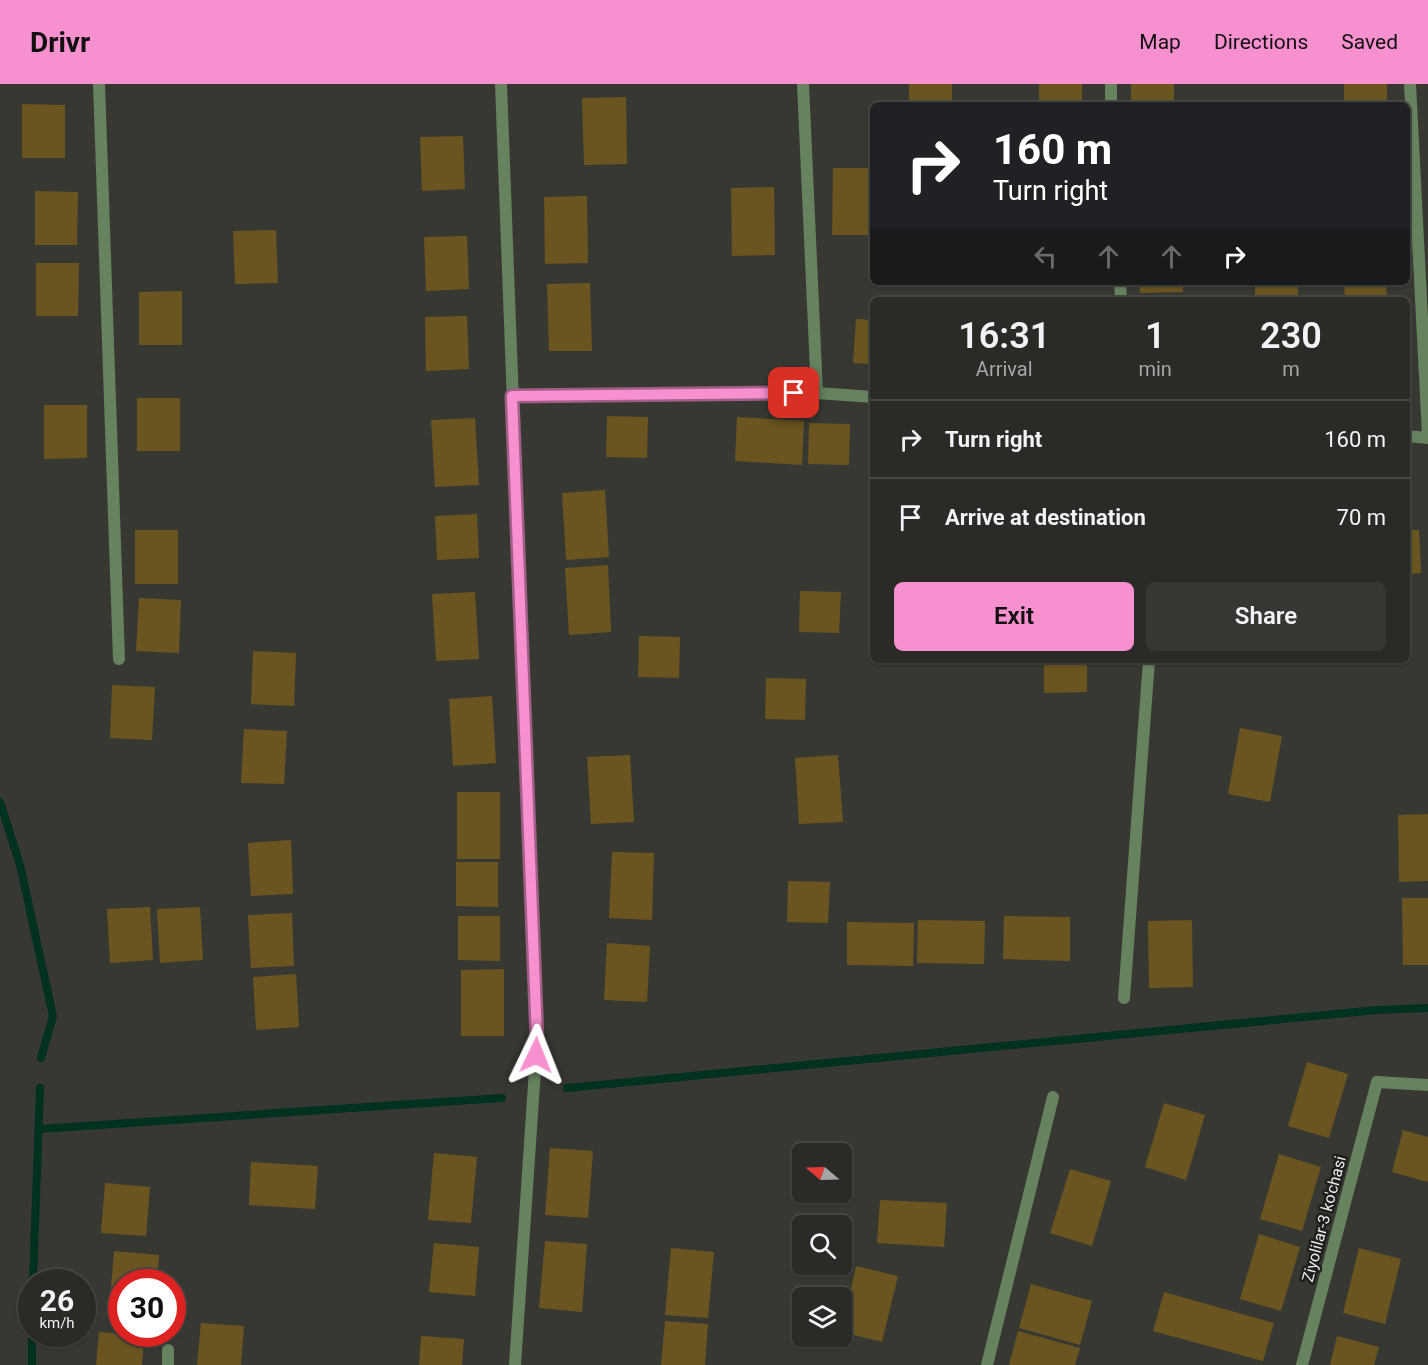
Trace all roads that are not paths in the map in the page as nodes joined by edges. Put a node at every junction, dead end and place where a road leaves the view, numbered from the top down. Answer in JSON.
{"nodes":[{"id":1,"x":99,"y":84,"type":"edge"},
{"id":2,"x":501,"y":84,"type":"edge"},
{"id":3,"x":803,"y":84,"type":"edge"},
{"id":4,"x":1111,"y":84,"type":"edge"},
{"id":5,"x":1410,"y":84,"type":"edge"},
{"id":6,"x":1111,"y":102,"type":"edge"},
{"id":7,"x":817,"y":393,"type":"junction"},
{"id":8,"x":512,"y":396,"type":"junction"},
{"id":9,"x":870,"y":397,"type":"edge"},
{"id":10,"x":1410,"y":436,"type":"edge"},
{"id":11,"x":1428,"y":436,"type":"edge"},
{"id":12,"x":119,"y":658,"type":"dead end"},
{"id":13,"x":1149,"y":663,"type":"edge"},
{"id":14,"x":1124,"y":998,"type":"dead end"},
{"id":15,"x":1428,"y":1085,"type":"edge"},
{"id":16,"x":1053,"y":1097,"type":"dead end"},
{"id":17,"x":168,"y":1350,"type":"dead end"},
{"id":18,"x":168,"y":1365,"type":"edge"},
{"id":19,"x":515,"y":1365,"type":"edge"},
{"id":20,"x":987,"y":1365,"type":"edge"},
{"id":21,"x":1302,"y":1365,"type":"edge"}],
"edges":[{"from":1,"to":12,"type":"street"},
{"from":2,"to":8,"type":"street"},
{"from":3,"to":7,"type":"street"},
{"from":4,"to":6,"type":"street"},
{"from":5,"to":11,"type":"street"},
{"from":7,"to":8,"type":"street"},
{"from":7,"to":9,"type":"street"},
{"from":8,"to":19,"type":"street"},
{"from":10,"to":11,"type":"street"},
{"from":13,"to":14,"type":"street"},
{"from":15,"to":21,"type":"street","name":"Ziyolilar-3 ko'chasi"},
{"from":16,"to":20,"type":"street"},
{"from":17,"to":18,"type":"street"}]}
